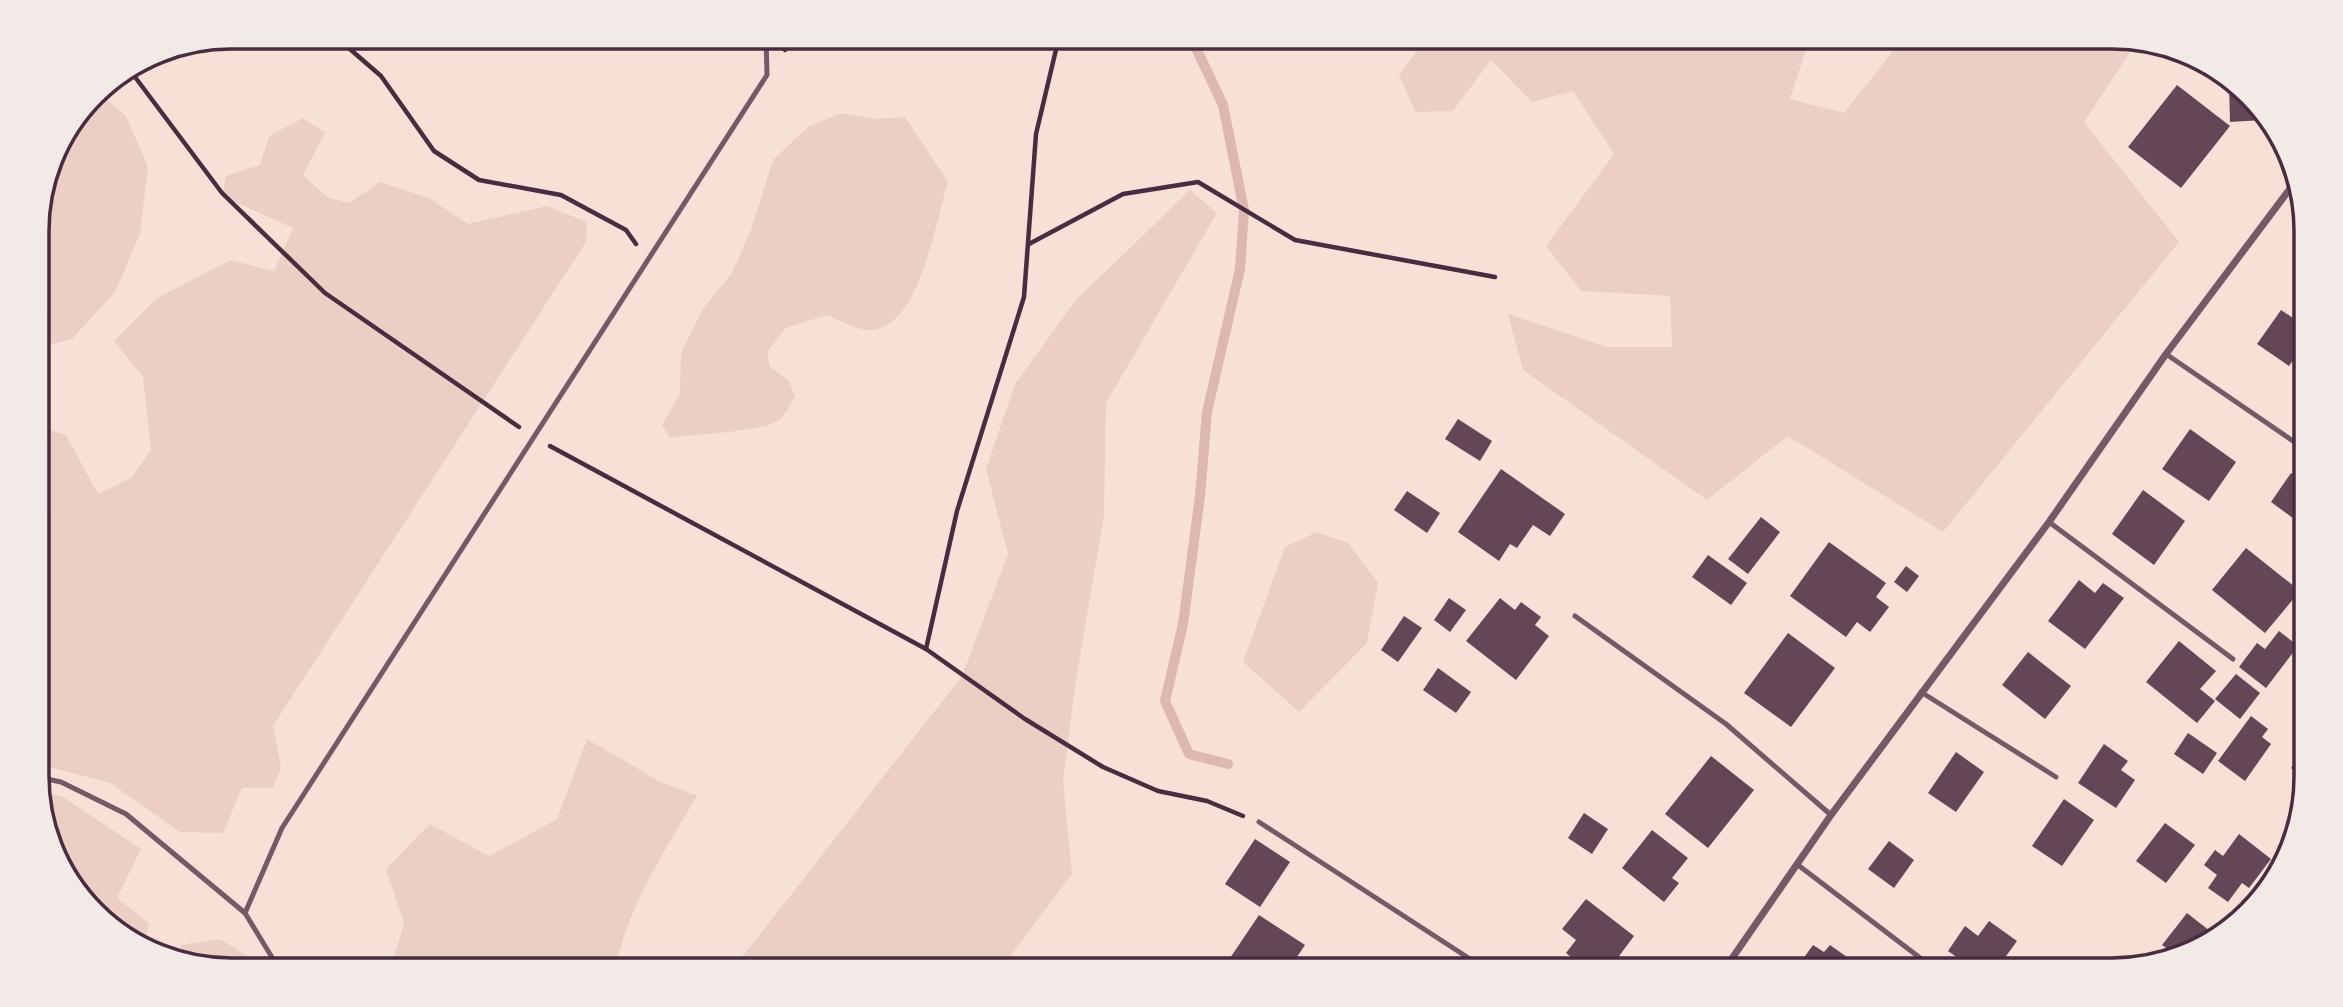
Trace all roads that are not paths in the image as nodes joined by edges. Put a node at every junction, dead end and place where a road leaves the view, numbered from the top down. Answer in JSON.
{"nodes":[{"id":1,"x":766,"y":49,"type":"edge"},
{"id":2,"x":2289,"y":190,"type":"edge"},
{"id":3,"x":2166,"y":354,"type":"junction"},
{"id":4,"x":2293,"y":441,"type":"dead end"},
{"id":5,"x":2049,"y":522,"type":"junction"},
{"id":6,"x":1575,"y":616,"type":"dead end"},
{"id":7,"x":2233,"y":659,"type":"dead end"},
{"id":8,"x":1921,"y":692,"type":"junction"},
{"id":9,"x":2056,"y":777,"type":"dead end"},
{"id":10,"x":49,"y":779,"type":"edge"},
{"id":11,"x":1832,"y":815,"type":"junction"},
{"id":12,"x":1259,"y":822,"type":"road end"},
{"id":13,"x":1798,"y":865,"type":"junction"},
{"id":14,"x":245,"y":913,"type":"junction"},
{"id":15,"x":272,"y":958,"type":"edge"},
{"id":16,"x":1469,"y":958,"type":"edge"},
{"id":17,"x":1732,"y":958,"type":"edge"},
{"id":18,"x":1920,"y":958,"type":"edge"}],
"edges":[{"from":1,"to":14,"type":"lane"},
{"from":2,"to":3,"type":"street"},
{"from":3,"to":4,"type":"lane"},
{"from":3,"to":5,"type":"street"},
{"from":5,"to":7,"type":"lane"},
{"from":5,"to":8,"type":"street"},
{"from":6,"to":11,"type":"lane"},
{"from":8,"to":9,"type":"lane"},
{"from":8,"to":11,"type":"street"},
{"from":10,"to":14,"type":"lane"},
{"from":11,"to":13,"type":"street"},
{"from":12,"to":16,"type":"lane"},
{"from":13,"to":17,"type":"street"},
{"from":13,"to":18,"type":"lane"},
{"from":14,"to":15,"type":"lane"}]}
